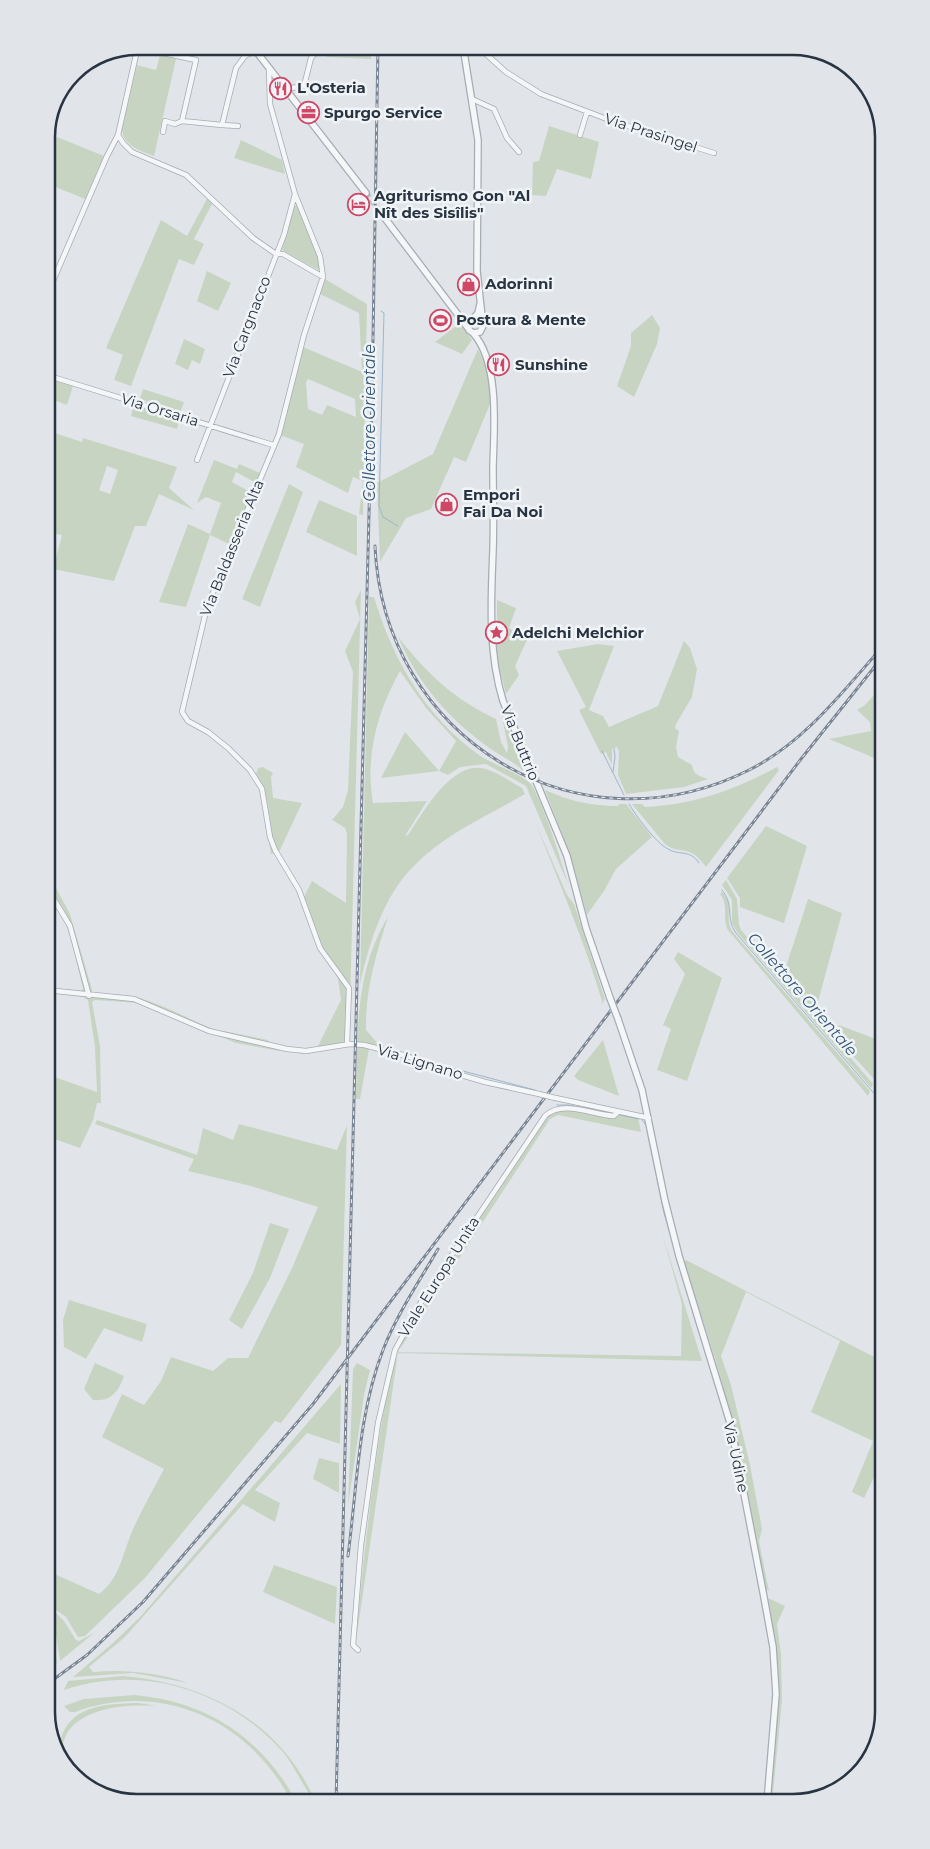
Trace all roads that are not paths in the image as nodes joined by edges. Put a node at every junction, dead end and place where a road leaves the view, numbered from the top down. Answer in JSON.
{"nodes":[{"id":1,"x":136,"y":55,"type":"edge"},
{"id":2,"x":172,"y":55,"type":"edge"},
{"id":3,"x":246,"y":55,"type":"edge"},
{"id":4,"x":258,"y":55,"type":"edge"},
{"id":5,"x":314,"y":55,"type":"edge"},
{"id":6,"x":465,"y":55,"type":"edge"},
{"id":7,"x":487,"y":55,"type":"edge"},
{"id":8,"x":269,"y":69,"type":"junction"},
{"id":9,"x":285,"y":89,"type":"junction"},
{"id":10,"x":472,"y":99,"type":"junction"},
{"id":11,"x":587,"y":112,"type":"junction"},
{"id":12,"x":182,"y":121,"type":"junction"},
{"id":13,"x":222,"y":124,"type":"junction"},
{"id":14,"x":238,"y":126,"type":"dead end"},
{"id":15,"x":163,"y":132,"type":"dead end"},
{"id":16,"x":118,"y":134,"type":"junction"},
{"id":17,"x":580,"y":135,"type":"dead end"},
{"id":18,"x":519,"y":152,"type":"dead end"},
{"id":19,"x":714,"y":153,"type":"dead end"},
{"id":20,"x":366,"y":193,"type":"tunnel mouth"},
{"id":21,"x":295,"y":194,"type":"junction"},
{"id":22,"x":384,"y":217,"type":"tunnel mouth"},
{"id":23,"x":276,"y":254,"type":"junction"},
{"id":24,"x":55,"y":276,"type":"edge"},
{"id":25,"x":323,"y":277,"type":"junction"},
{"id":26,"x":480,"y":304,"type":"junction"},
{"id":27,"x":456,"y":312,"type":"junction"},
{"id":28,"x":472,"y":319,"type":"junction"},
{"id":29,"x":481,"y":321,"type":"junction"},
{"id":30,"x":468,"y":328,"type":"junction"},
{"id":31,"x":482,"y":329,"type":"junction"},
{"id":32,"x":473,"y":333,"type":"junction"},
{"id":33,"x":484,"y":352,"type":"junction"},
{"id":34,"x":55,"y":378,"type":"edge"},
{"id":35,"x":209,"y":425,"type":"junction"},
{"id":36,"x":274,"y":445,"type":"junction"},
{"id":37,"x":197,"y":460,"type":"dead end"},
{"id":38,"x":55,"y":901,"type":"edge"},
{"id":39,"x":55,"y":991,"type":"edge"},
{"id":40,"x":89,"y":996,"type":"junction"},
{"id":41,"x":346,"y":1044,"type":"junction"},
{"id":42,"x":618,"y":1112,"type":"junction"},
{"id":43,"x":649,"y":1118,"type":"junction"},
{"id":44,"x":358,"y":1650,"type":"dead end"},
{"id":45,"x":768,"y":1794,"type":"edge"}],
"edges":[{"from":1,"to":16,"type":"street"},
{"from":2,"to":12,"type":"street"},
{"from":3,"to":13,"type":"street"},
{"from":4,"to":8,"type":"street"},
{"from":5,"to":9,"type":"street"},
{"from":6,"to":10,"type":"street","name":"Via Buttrio"},
{"from":7,"to":11,"type":"street","name":"Via Prasingel"},
{"from":8,"to":9,"type":"street"},
{"from":8,"to":21,"type":"street","name":"Via Baldasseria Alta"},
{"from":9,"to":20,"type":"street"},
{"from":10,"to":18,"type":"street"},
{"from":10,"to":26,"type":"street","name":"Via Buttrio"},
{"from":11,"to":17,"type":"street","name":"Via Prasingel"},
{"from":11,"to":19,"type":"street","name":"Via Prasingel"},
{"from":12,"to":13,"type":"street"},
{"from":12,"to":15,"type":"street"},
{"from":13,"to":14,"type":"street"},
{"from":16,"to":23,"type":"street"},
{"from":16,"to":24,"type":"street"},
{"from":21,"to":23,"type":"street","name":"Via Cargnacco"},
{"from":21,"to":25,"type":"street","name":"Via Baldasseria Alta"},
{"from":22,"to":27,"type":"street","name":"Via Buttrio"},
{"from":23,"to":25,"type":"street"},
{"from":23,"to":35,"type":"street","name":"Via Cargnacco"},
{"from":25,"to":36,"type":"street","name":"Via Baldasseria Alta"},
{"from":26,"to":28,"type":"street"},
{"from":26,"to":29,"type":"street","name":"Via Buttrio"},
{"from":27,"to":28,"type":"street"},
{"from":27,"to":30,"type":"street","name":"Via Buttrio"},
{"from":28,"to":29,"type":"street"},
{"from":28,"to":30,"type":"street"},
{"from":29,"to":31,"type":"street","name":"Via Buttrio"},
{"from":30,"to":32,"type":"street","name":"Via Buttrio"},
{"from":31,"to":32,"type":"street"},
{"from":31,"to":33,"type":"street","name":"Via Buttrio"},
{"from":32,"to":33,"type":"street","name":"Via Buttrio"},
{"from":33,"to":43,"type":"street","name":"Via Buttrio","bridge":true},
{"from":34,"to":35,"type":"street","name":"Via Orsaria"},
{"from":35,"to":36,"type":"street","name":"Via Orsaria"},
{"from":35,"to":37,"type":"street","name":"Via Cargnacco"},
{"from":36,"to":41,"type":"street","name":"Via Baldasseria Alta"},
{"from":38,"to":40,"type":"street"},
{"from":39,"to":40,"type":"street","name":"Via Lignano"},
{"from":40,"to":41,"type":"street","name":"Via Lignano"},
{"from":41,"to":42,"type":"street","name":"Via Lignano","bridge":true},
{"from":42,"to":43,"type":"street","name":"Via Lignano"},
{"from":42,"to":44,"type":"street","name":"Viale Europa Unita"},
{"from":43,"to":45,"type":"street","name":"Via Udine"}]}
